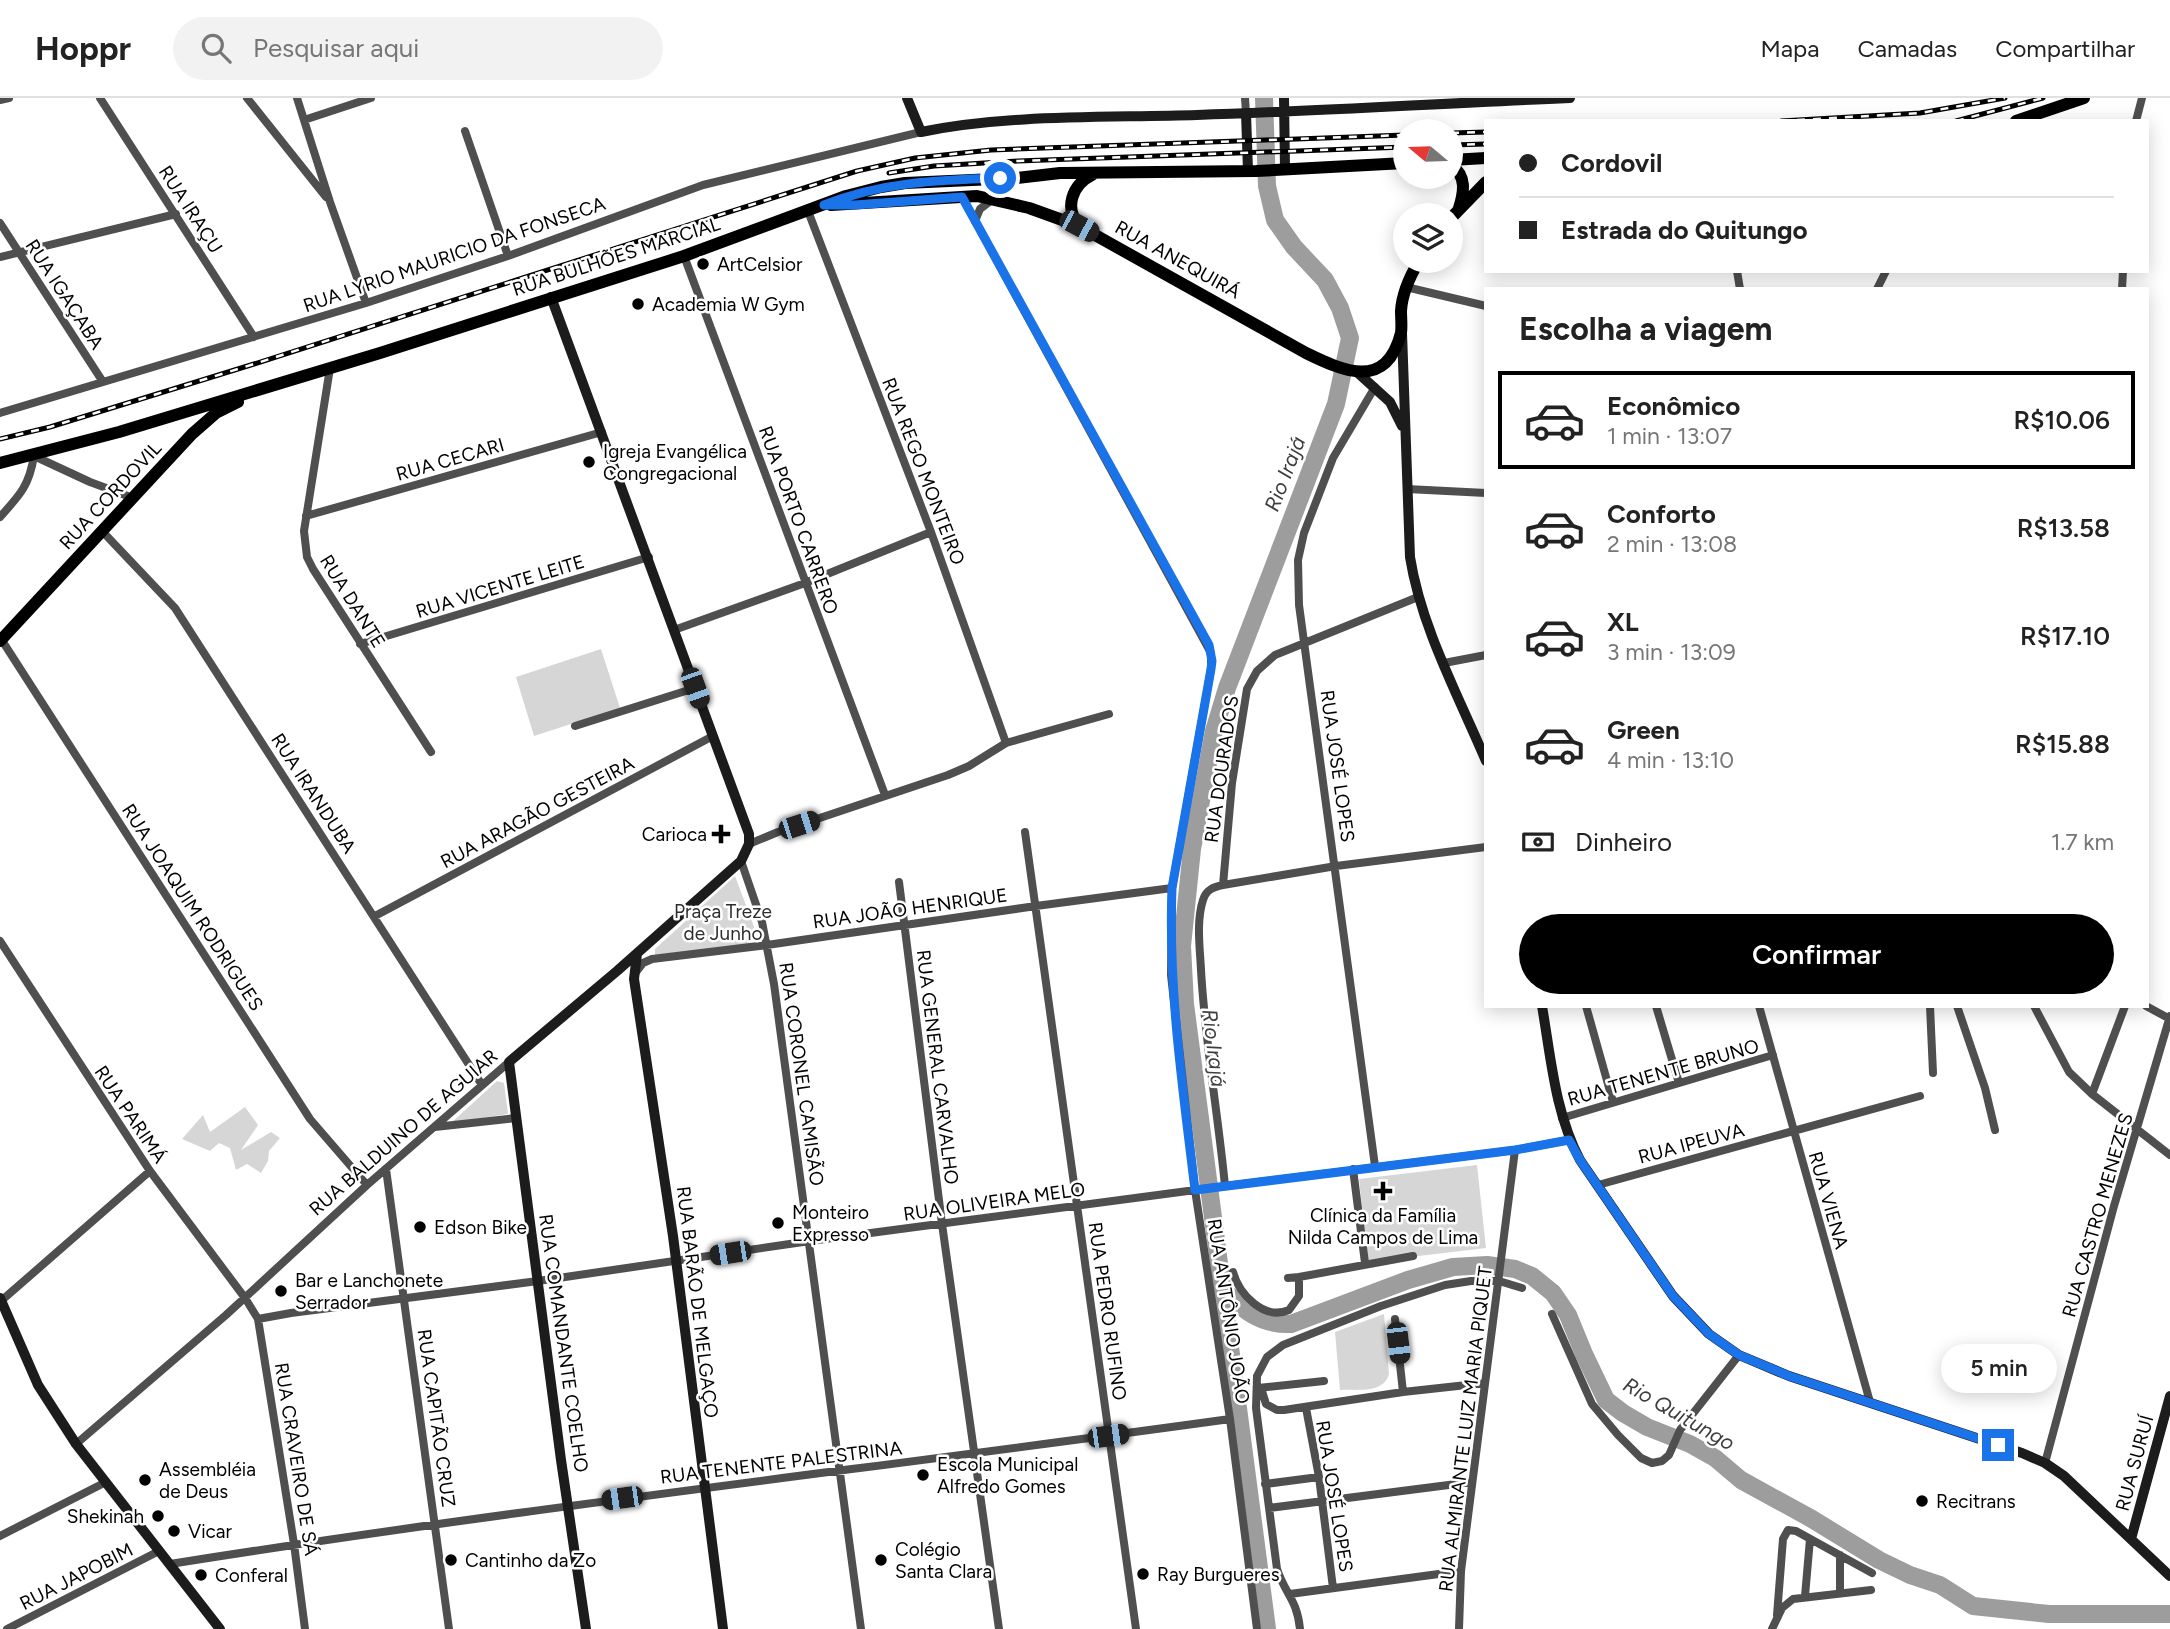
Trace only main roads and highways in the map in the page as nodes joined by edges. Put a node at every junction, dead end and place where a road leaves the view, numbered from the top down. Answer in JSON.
{"nodes":[{"id":1,"x":2084,"y":98,"type":"edge"},
{"id":2,"x":2022,"y":119,"type":"edge"},
{"id":3,"x":1484,"y":158,"type":"edge"},
{"id":4,"x":1463,"y":161,"type":"edge"},
{"id":5,"x":1393,"y":164,"type":"edge"},
{"id":6,"x":1094,"y":174,"type":"junction"},
{"id":7,"x":1463,"y":181,"type":"edge"},
{"id":8,"x":1484,"y":184,"type":"edge"},
{"id":9,"x":1460,"y":203,"type":"edge"},
{"id":10,"x":824,"y":205,"type":"junction"},
{"id":11,"x":1463,"y":206,"type":"edge"},
{"id":12,"x":1079,"y":226,"type":"junction"},
{"id":13,"x":1413,"y":273,"type":"edge"},
{"id":14,"x":260,"y":390,"type":"junction"},
{"id":15,"x":178,"y":412,"type":"junction"},
{"id":16,"x":192,"y":434,"type":"junction"},
{"id":17,"x":0,"y":463,"type":"edge"},
{"id":18,"x":1,"y":640,"type":"edge"}],
"edges":[{"from":1,"to":2,"type":"main road"},
{"from":3,"to":4,"type":"main road"},
{"from":5,"to":6,"type":"main road","name":"RUA BULHÕES MARCIAL"},
{"from":6,"to":10,"type":"main road","name":"RUA BULHÕES MARCIAL"},
{"from":6,"to":12,"type":"main road"},
{"from":7,"to":9,"type":"main road"},
{"from":8,"to":11,"type":"main road"},
{"from":10,"to":12,"type":"main road","name":"RUA ANEQUIRÁ"},
{"from":10,"to":14,"type":"main road","name":"RUA BULHÕES MARCIAL"},
{"from":12,"to":13,"type":"main road","name":"RUA ANEQUIRÁ"},
{"from":14,"to":15,"type":"main road","name":"RUA BULHÕES MARCIAL"},
{"from":14,"to":16,"type":"main road","name":"RUA CORDOVIL"},
{"from":15,"to":16,"type":"main road"},
{"from":15,"to":17,"type":"main road","name":"RUA BULHÕES MARCIAL"},
{"from":16,"to":18,"type":"main road","name":"RUA CORDOVIL"}]}
